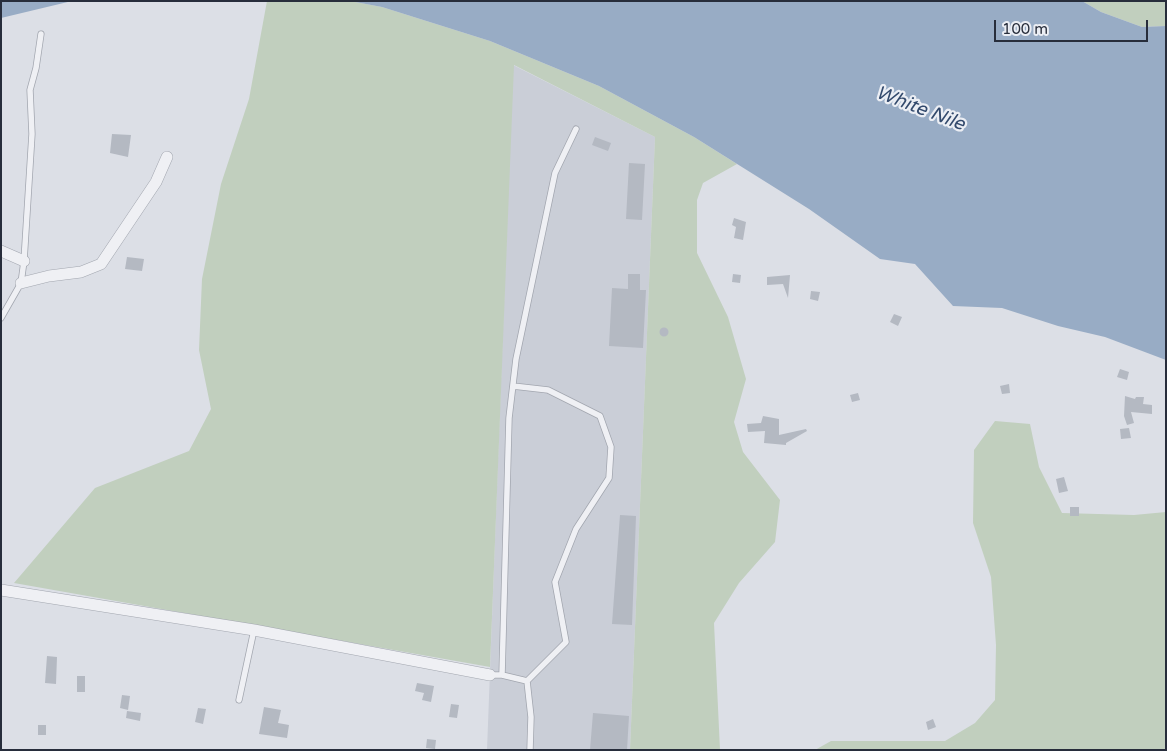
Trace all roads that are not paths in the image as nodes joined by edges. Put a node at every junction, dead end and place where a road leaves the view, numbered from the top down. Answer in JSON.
{"nodes":[{"id":1,"x":41,"y":34,"type":"dead end"},
{"id":2,"x":576,"y":129,"type":"dead end"},
{"id":3,"x":167,"y":157,"type":"dead end"},
{"id":4,"x":1,"y":251,"type":"edge"},
{"id":5,"x":24,"y":261,"type":"junction"},
{"id":6,"x":21,"y":283,"type":"junction"},
{"id":7,"x":1,"y":318,"type":"edge"},
{"id":8,"x":513,"y":386,"type":"junction"},
{"id":9,"x":1,"y":590,"type":"edge"},
{"id":10,"x":254,"y":630,"type":"junction"},
{"id":11,"x":490,"y":675,"type":"joint"},
{"id":12,"x":502,"y":675,"type":"junction"},
{"id":13,"x":527,"y":681,"type":"junction"},
{"id":14,"x":239,"y":700,"type":"dead end"},
{"id":15,"x":530,"y":750,"type":"edge"}],
"edges":[{"from":1,"to":5,"type":"lane"},
{"from":2,"to":8,"type":"lane"},
{"from":3,"to":6,"type":"street"},
{"from":4,"to":5,"type":"street"},
{"from":5,"to":6,"type":"lane"},
{"from":6,"to":7,"type":"lane"},
{"from":8,"to":12,"type":"lane"},
{"from":8,"to":13,"type":"lane"},
{"from":9,"to":10,"type":"street"},
{"from":10,"to":11,"type":"street"},
{"from":10,"to":14,"type":"lane"},
{"from":11,"to":12,"type":"lane"},
{"from":12,"to":13,"type":"lane"},
{"from":13,"to":15,"type":"lane"}]}
